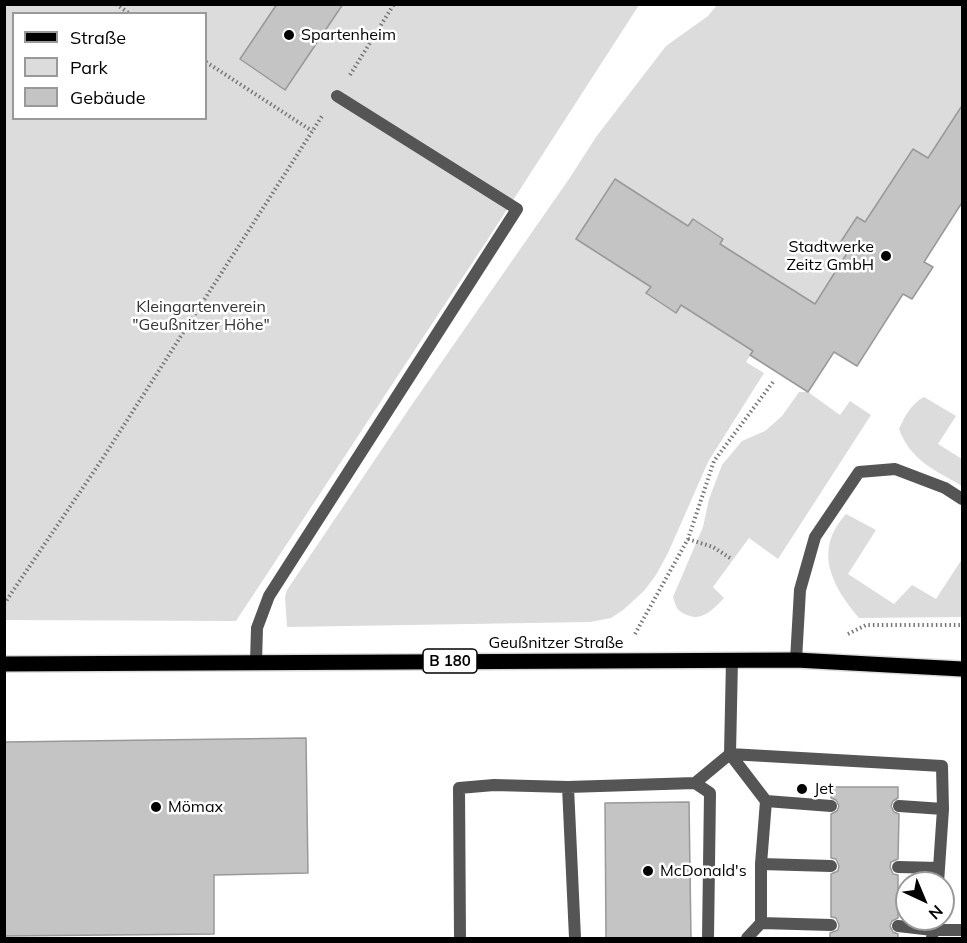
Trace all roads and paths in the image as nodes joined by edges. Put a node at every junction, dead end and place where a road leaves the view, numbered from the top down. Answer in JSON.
{"nodes":[{"id":1,"x":394,"y":4,"type":"edge"},
{"id":2,"x":207,"y":63,"type":"edge"},
{"id":3,"x":337,"y":96,"type":"junction"},
{"id":4,"x":312,"y":131,"type":"junction"},
{"id":5,"x":773,"y":382,"type":"dead end"},
{"id":6,"x":963,"y":499,"type":"edge"},
{"id":7,"x":688,"y":539,"type":"junction"},
{"id":8,"x":730,"y":558,"type":"dead end"},
{"id":9,"x":4,"y":604,"type":"edge"},
{"id":10,"x":963,"y":625,"type":"edge"},
{"id":11,"x":846,"y":635,"type":"dead end"},
{"id":12,"x":620,"y":660,"type":"junction"},
{"id":13,"x":732,"y":660,"type":"junction"},
{"id":14,"x":796,"y":660,"type":"junction"},
{"id":15,"x":256,"y":662,"type":"junction"},
{"id":16,"x":4,"y":664,"type":"edge"},
{"id":17,"x":963,"y":669,"type":"edge"},
{"id":18,"x":730,"y":754,"type":"junction"},
{"id":19,"x":694,"y":783,"type":"junction"},
{"id":20,"x":568,"y":787,"type":"junction"},
{"id":21,"x":766,"y":801,"type":"junction"},
{"id":22,"x":831,"y":806,"type":"dead end"},
{"id":23,"x":898,"y":806,"type":"dead end"},
{"id":24,"x":943,"y":809,"type":"junction"},
{"id":25,"x":761,"y":864,"type":"junction"},
{"id":26,"x":831,"y":866,"type":"dead end"},
{"id":27,"x":898,"y":867,"type":"dead end"},
{"id":28,"x":939,"y":868,"type":"junction"},
{"id":29,"x":939,"y":871,"type":"edge"},
{"id":30,"x":761,"y":923,"type":"junction"},
{"id":31,"x":831,"y":925,"type":"dead end"},
{"id":32,"x":460,"y":939,"type":"edge"},
{"id":33,"x":575,"y":939,"type":"edge"},
{"id":34,"x":708,"y":939,"type":"edge"},
{"id":35,"x":747,"y":939,"type":"edge"}],
"edges":[{"from":1,"to":3,"type":"path"},
{"from":2,"to":4,"type":"path"},
{"from":3,"to":4,"type":"path"},
{"from":3,"to":15,"type":"lane"},
{"from":4,"to":9,"type":"path"},
{"from":5,"to":7,"type":"path"},
{"from":6,"to":14,"type":"lane"},
{"from":7,"to":8,"type":"path"},
{"from":7,"to":12,"type":"path"},
{"from":10,"to":11,"type":"path"},
{"from":12,"to":13,"type":"main road","name":"Geußnitzer Straße","number":"B 180"},
{"from":12,"to":15,"type":"main road","name":"Geußnitzer Straße","number":"B 180"},
{"from":13,"to":14,"type":"main road","name":"Geußnitzer Straße","number":"B 180"},
{"from":13,"to":18,"type":"lane"},
{"from":14,"to":17,"type":"main road","name":"Geußnitzer Straße","number":"B 180"},
{"from":15,"to":16,"type":"main road","name":"Geußnitzer Straße","number":"B 180"},
{"from":18,"to":19,"type":"lane"},
{"from":18,"to":21,"type":"lane"},
{"from":18,"to":24,"type":"lane"},
{"from":19,"to":20,"type":"lane"},
{"from":19,"to":34,"type":"lane"},
{"from":20,"to":32,"type":"lane"},
{"from":20,"to":33,"type":"lane"},
{"from":21,"to":22,"type":"lane"},
{"from":21,"to":25,"type":"lane"},
{"from":23,"to":24,"type":"lane"},
{"from":24,"to":28,"type":"lane"},
{"from":25,"to":26,"type":"lane"},
{"from":25,"to":30,"type":"lane"},
{"from":27,"to":28,"type":"lane"},
{"from":28,"to":29,"type":"lane"},
{"from":30,"to":31,"type":"lane"},
{"from":30,"to":35,"type":"lane"}]}
